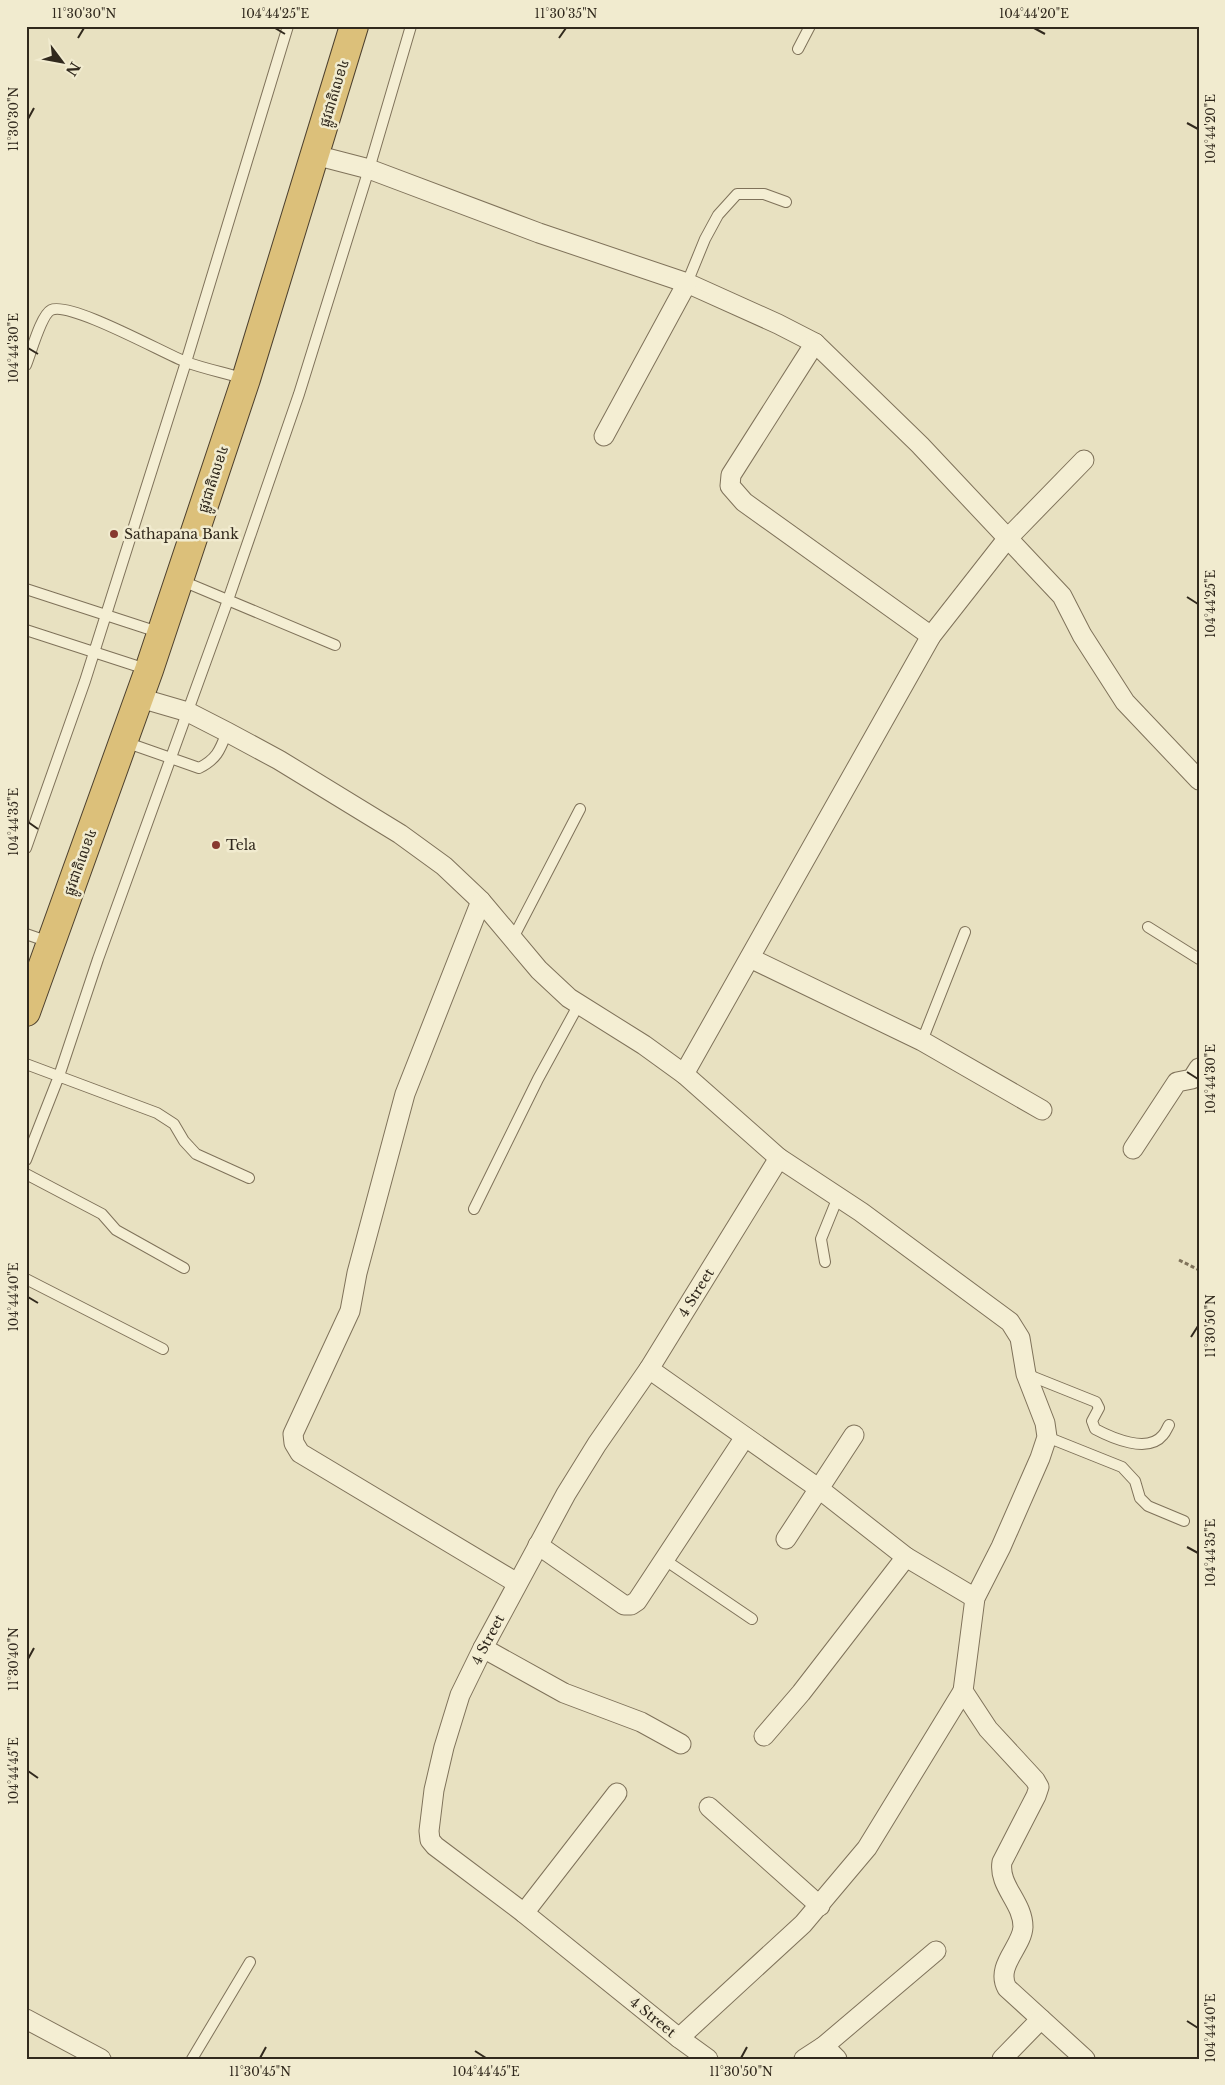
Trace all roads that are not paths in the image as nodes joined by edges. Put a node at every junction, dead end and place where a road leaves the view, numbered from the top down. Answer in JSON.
{"nodes":[{"id":1,"x":288,"y":26,"type":"edge"},
{"id":2,"x":354,"y":26,"type":"edge"},
{"id":3,"x":410,"y":26,"type":"edge"},
{"id":4,"x":810,"y":26,"type":"edge"},
{"id":5,"x":798,"y":50,"type":"dead end"},
{"id":6,"x":316,"y":155,"type":"junction"},
{"id":7,"x":369,"y":169,"type":"junction"},
{"id":8,"x":786,"y":202,"type":"dead end"},
{"id":9,"x":687,"y":283,"type":"junction"},
{"id":10,"x":815,"y":343,"type":"junction"},
{"id":11,"x":186,"y":362,"type":"junction"},
{"id":12,"x":26,"y":365,"type":"edge"},
{"id":13,"x":246,"y":379,"type":"junction"},
{"id":14,"x":604,"y":436,"type":"dead end"},
{"id":15,"x":1084,"y":460,"type":"dead end"},
{"id":16,"x":1007,"y":539,"type":"junction"},
{"id":17,"x":179,"y":580,"type":"junction"},
{"id":18,"x":26,"y":589,"type":"edge"},
{"id":19,"x":228,"y":600,"type":"junction"},
{"id":20,"x":106,"y":615,"type":"junction"},
{"id":21,"x":26,"y":630,"type":"edge"},
{"id":22,"x":162,"y":633,"type":"junction"},
{"id":23,"x":931,"y":636,"type":"junction"},
{"id":24,"x":336,"y":645,"type":"dead end"},
{"id":25,"x":93,"y":653,"type":"junction"},
{"id":26,"x":149,"y":670,"type":"junction"},
{"id":27,"x":140,"y":698,"type":"junction"},
{"id":28,"x":188,"y":712,"type":"junction"},
{"id":29,"x":227,"y":732,"type":"junction"},
{"id":30,"x":124,"y":742,"type":"junction"},
{"id":31,"x":171,"y":759,"type":"junction"},
{"id":32,"x":1199,"y":780,"type":"edge"},
{"id":33,"x":580,"y":809,"type":"dead end"},
{"id":34,"x":26,"y":848,"type":"edge"},
{"id":35,"x":482,"y":900,"type":"junction"},
{"id":36,"x":1148,"y":928,"type":"dead end"},
{"id":37,"x":964,"y":932,"type":"dead end"},
{"id":38,"x":39,"y":939,"type":"edge"},
{"id":39,"x":512,"y":940,"type":"junction"},
{"id":40,"x":750,"y":958,"type":"junction"},
{"id":41,"x":1199,"y":958,"type":"edge"},
{"id":42,"x":579,"y":1004,"type":"junction"},
{"id":43,"x":26,"y":1012,"type":"edge"},
{"id":44,"x":922,"y":1041,"type":"junction"},
{"id":45,"x":26,"y":1064,"type":"edge"},
{"id":46,"x":684,"y":1074,"type":"junction"},
{"id":47,"x":59,"y":1076,"type":"junction"},
{"id":48,"x":1197,"y":1076,"type":"edge"},
{"id":49,"x":1042,"y":1110,"type":"dead end"},
{"id":50,"x":1133,"y":1149,"type":"dead end"},
{"id":51,"x":779,"y":1158,"type":"junction"},
{"id":52,"x":26,"y":1160,"type":"edge"},
{"id":53,"x":26,"y":1174,"type":"edge"},
{"id":54,"x":249,"y":1178,"type":"dead end"},
{"id":55,"x":838,"y":1197,"type":"junction"},
{"id":56,"x":474,"y":1209,"type":"dead end"},
{"id":57,"x":825,"y":1262,"type":"dead end"},
{"id":58,"x":184,"y":1268,"type":"dead end"},
{"id":59,"x":26,"y":1279,"type":"edge"},
{"id":60,"x":162,"y":1350,"type":"dead end"},
{"id":61,"x":649,"y":1370,"type":"junction"},
{"id":62,"x":1026,"y":1374,"type":"junction"},
{"id":63,"x":1169,"y":1425,"type":"dead end"},
{"id":64,"x":854,"y":1435,"type":"dead end"},
{"id":65,"x":744,"y":1437,"type":"junction"},
{"id":66,"x":1047,"y":1437,"type":"junction"},
{"id":67,"x":818,"y":1488,"type":"junction"},
{"id":68,"x":1184,"y":1521,"type":"dead end"},
{"id":69,"x":786,"y":1539,"type":"dead end"},
{"id":70,"x":538,"y":1545,"type":"junction"},
{"id":71,"x":906,"y":1557,"type":"junction"},
{"id":72,"x":665,"y":1560,"type":"junction"},
{"id":73,"x":517,"y":1583,"type":"junction"},
{"id":74,"x":975,"y":1598,"type":"junction"},
{"id":75,"x":752,"y":1619,"type":"dead end"},
{"id":76,"x":483,"y":1648,"type":"junction"},
{"id":77,"x":963,"y":1691,"type":"junction"},
{"id":78,"x":764,"y":1736,"type":"dead end"},
{"id":79,"x":682,"y":1744,"type":"dead end"},
{"id":80,"x":618,"y":1793,"type":"dead end"},
{"id":81,"x":709,"y":1807,"type":"dead end"},
{"id":82,"x":820,"y":1906,"type":"junction"},
{"id":83,"x":524,"y":1913,"type":"junction"},
{"id":84,"x":936,"y":1951,"type":"dead end"},
{"id":85,"x":250,"y":1962,"type":"dead end"},
{"id":86,"x":26,"y":2019,"type":"edge"},
{"id":87,"x":1040,"y":2019,"type":"junction"},
{"id":88,"x":679,"y":2038,"type":"junction"},
{"id":89,"x":830,"y":2052,"type":"edge"},
{"id":90,"x":101,"y":2059,"type":"edge"},
{"id":91,"x":192,"y":2059,"type":"edge"},
{"id":92,"x":708,"y":2059,"type":"edge"},
{"id":93,"x":804,"y":2059,"type":"edge"},
{"id":94,"x":1002,"y":2059,"type":"edge"},
{"id":95,"x":1085,"y":2059,"type":"edge"}],
"edges":[{"from":1,"to":11,"type":"lane"},
{"from":2,"to":6,"type":"highway","name":"ផ្លូវជាតិលេខ៤"},
{"from":3,"to":7,"type":"lane"},
{"from":4,"to":5,"type":"lane"},
{"from":6,"to":7,"type":"street"},
{"from":6,"to":13,"type":"highway","name":"ផ្លូវជាតិលេខ៤"},
{"from":7,"to":9,"type":"street"},
{"from":7,"to":19,"type":"lane"},
{"from":8,"to":9,"type":"lane"},
{"from":9,"to":10,"type":"street"},
{"from":9,"to":14,"type":"street"},
{"from":10,"to":16,"type":"street"},
{"from":10,"to":23,"type":"street"},
{"from":11,"to":12,"type":"lane"},
{"from":11,"to":13,"type":"lane"},
{"from":11,"to":20,"type":"lane"},
{"from":13,"to":17,"type":"highway","name":"ផ្លូវជាតិលេខ៤"},
{"from":15,"to":16,"type":"street"},
{"from":16,"to":23,"type":"street"},
{"from":16,"to":32,"type":"street"},
{"from":17,"to":19,"type":"lane"},
{"from":17,"to":22,"type":"highway","name":"ផ្លូវជាតិលេខ៤"},
{"from":18,"to":20,"type":"lane"},
{"from":19,"to":24,"type":"lane"},
{"from":19,"to":28,"type":"lane"},
{"from":20,"to":22,"type":"lane"},
{"from":20,"to":25,"type":"lane"},
{"from":21,"to":25,"type":"lane"},
{"from":22,"to":26,"type":"highway","name":"ផ្លូវជាតិលេខ៤"},
{"from":23,"to":40,"type":"street"},
{"from":25,"to":26,"type":"lane"},
{"from":25,"to":34,"type":"lane"},
{"from":26,"to":27,"type":"highway","name":"ផ្លូវជាតិលេខ៤"},
{"from":27,"to":28,"type":"street"},
{"from":27,"to":30,"type":"highway","name":"ផ្លូវជាតិលេខ៤"},
{"from":28,"to":29,"type":"street"},
{"from":28,"to":31,"type":"lane"},
{"from":29,"to":31,"type":"lane"},
{"from":29,"to":35,"type":"street"},
{"from":30,"to":31,"type":"lane"},
{"from":30,"to":38,"type":"highway","name":"ផ្លូវជាតិលេខ៤"},
{"from":31,"to":47,"type":"lane"},
{"from":33,"to":39,"type":"lane"},
{"from":35,"to":39,"type":"street"},
{"from":35,"to":73,"type":"street"},
{"from":36,"to":41,"type":"lane"},
{"from":37,"to":44,"type":"lane"},
{"from":38,"to":43,"type":"highway","name":"ផ្លូវជាតិលេខ៤"},
{"from":39,"to":42,"type":"street"},
{"from":40,"to":44,"type":"street"},
{"from":40,"to":46,"type":"street"},
{"from":42,"to":46,"type":"street"},
{"from":42,"to":56,"type":"lane"},
{"from":44,"to":49,"type":"street"},
{"from":45,"to":47,"type":"lane"},
{"from":46,"to":51,"type":"street"},
{"from":47,"to":52,"type":"lane"},
{"from":47,"to":54,"type":"lane"},
{"from":48,"to":50,"type":"street"},
{"from":51,"to":55,"type":"street"},
{"from":51,"to":61,"type":"street","name":"4 Street"},
{"from":53,"to":58,"type":"lane"},
{"from":55,"to":57,"type":"lane"},
{"from":55,"to":62,"type":"street"},
{"from":59,"to":60,"type":"lane"},
{"from":61,"to":65,"type":"street"},
{"from":61,"to":70,"type":"street","name":"4 Street"},
{"from":62,"to":63,"type":"lane"},
{"from":62,"to":66,"type":"street"},
{"from":64,"to":67,"type":"street"},
{"from":65,"to":67,"type":"street"},
{"from":65,"to":72,"type":"street"},
{"from":66,"to":68,"type":"lane"},
{"from":66,"to":74,"type":"street"},
{"from":67,"to":69,"type":"street"},
{"from":67,"to":71,"type":"street"},
{"from":70,"to":72,"type":"street"},
{"from":70,"to":73,"type":"street","name":"4 Street"},
{"from":71,"to":74,"type":"street"},
{"from":71,"to":78,"type":"street"},
{"from":72,"to":75,"type":"lane"},
{"from":73,"to":76,"type":"street","name":"4 Street"},
{"from":74,"to":77,"type":"street"},
{"from":76,"to":79,"type":"street"},
{"from":76,"to":83,"type":"street","name":"4 Street"},
{"from":77,"to":82,"type":"street"},
{"from":77,"to":87,"type":"street"},
{"from":80,"to":83,"type":"street"},
{"from":81,"to":82,"type":"street"},
{"from":82,"to":88,"type":"street"},
{"from":83,"to":88,"type":"street","name":"4 Street"},
{"from":84,"to":89,"type":"street"},
{"from":85,"to":91,"type":"lane"},
{"from":86,"to":90,"type":"street"},
{"from":87,"to":94,"type":"street"},
{"from":87,"to":95,"type":"street"},
{"from":88,"to":92,"type":"street","name":"4 Street"},
{"from":89,"to":93,"type":"street"}]}
